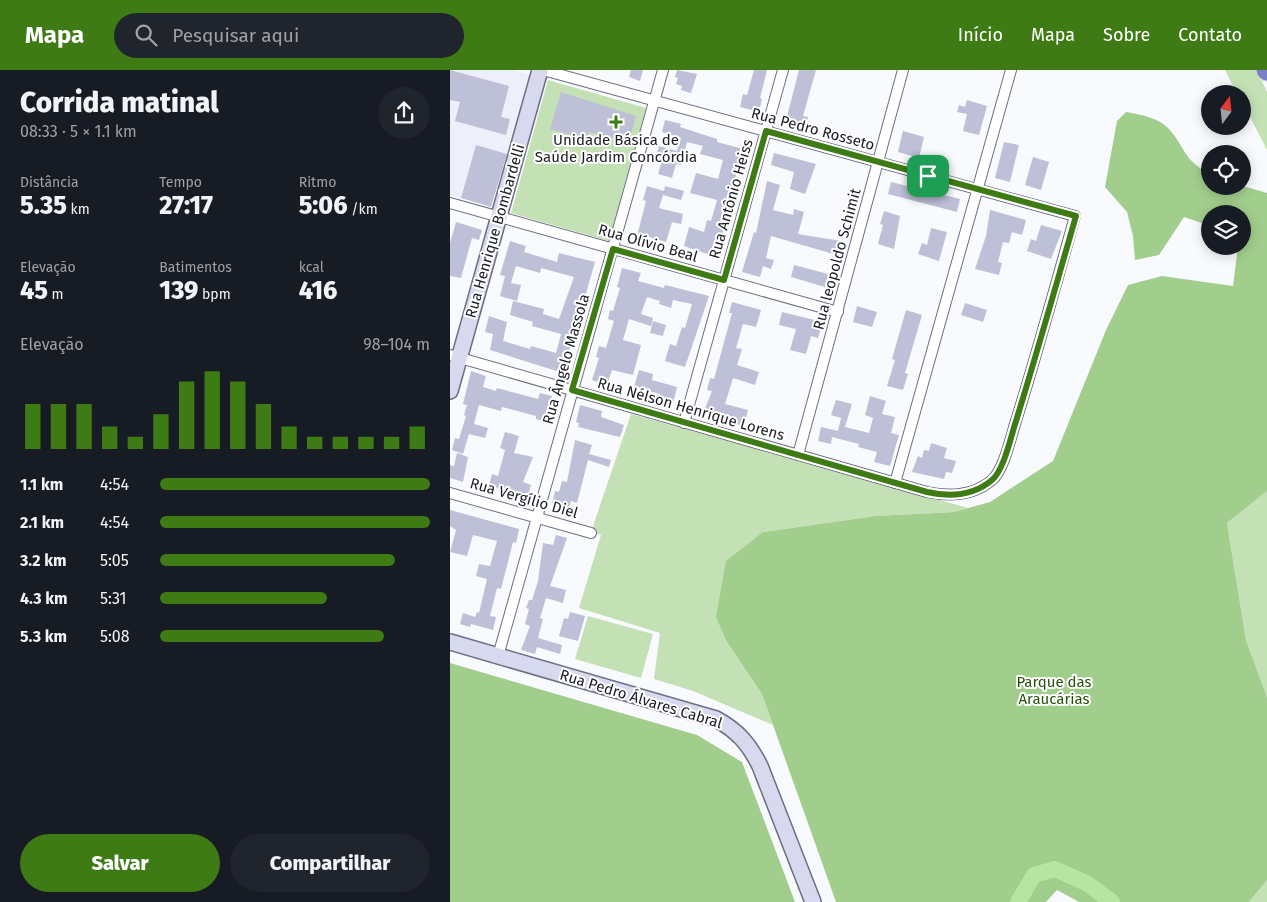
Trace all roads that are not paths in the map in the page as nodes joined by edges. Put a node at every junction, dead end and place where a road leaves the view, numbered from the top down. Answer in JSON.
{"nodes":[{"id":1,"x":542,"y":70,"type":"edge"},
{"id":2,"x":663,"y":70,"type":"edge"},
{"id":3,"x":783,"y":70,"type":"edge"},
{"id":4,"x":903,"y":70,"type":"edge"},
{"id":5,"x":1011,"y":70,"type":"edge"},
{"id":6,"x":654,"y":101,"type":"junction"},
{"id":7,"x":766,"y":131,"type":"junction"},
{"id":8,"x":878,"y":162,"type":"junction"},
{"id":9,"x":978,"y":190,"type":"junction"},
{"id":10,"x":450,"y":203,"type":"edge"},
{"id":11,"x":1076,"y":216,"type":"joint"},
{"id":12,"x":499,"y":217,"type":"junction"},
{"id":13,"x":613,"y":249,"type":"junction"},
{"id":14,"x":724,"y":280,"type":"junction"},
{"id":15,"x":838,"y":312,"type":"junction"},
{"id":16,"x":455,"y":357,"type":"edge"},
{"id":17,"x":572,"y":390,"type":"junction"},
{"id":18,"x":450,"y":391,"type":"edge"},
{"id":19,"x":684,"y":422,"type":"junction"},
{"id":20,"x":798,"y":455,"type":"junction"},
{"id":21,"x":895,"y":483,"type":"junction"},
{"id":22,"x":450,"y":493,"type":"edge"},
{"id":23,"x":537,"y":517,"type":"junction"},
{"id":24,"x":591,"y":533,"type":"dead end"},
{"id":25,"x":450,"y":642,"type":"edge"},
{"id":26,"x":498,"y":656,"type":"junction"},
{"id":27,"x":813,"y":902,"type":"edge"}],
"edges":[{"from":1,"to":6,"type":"street","name":"Rua Pedro Rosseto"},
{"from":1,"to":12,"type":"street","name":"Rua Henrique Bombardelli"},
{"from":2,"to":6,"type":"street","name":"Rua Ângelo Massola"},
{"from":3,"to":7,"type":"street","name":"Rua Antônio Heiss"},
{"from":4,"to":8,"type":"street","name":"Rua leopoldo Schimit"},
{"from":5,"to":9,"type":"street"},
{"from":6,"to":7,"type":"street","name":"Rua Pedro Rosseto"},
{"from":6,"to":13,"type":"street","name":"Rua Ângelo Massola"},
{"from":7,"to":8,"type":"street","name":"Rua Pedro Rosseto"},
{"from":7,"to":14,"type":"street","name":"Rua Antônio Heiss"},
{"from":8,"to":9,"type":"street","name":"Rua Pedro Rosseto"},
{"from":8,"to":15,"type":"street","name":"Rua leopoldo Schimit"},
{"from":9,"to":11,"type":"street","name":"Rua Pedro Rosseto"},
{"from":9,"to":21,"type":"street"},
{"from":10,"to":12,"type":"street","name":"Rua Olívio Beal"},
{"from":11,"to":21,"type":"street","name":"Rua Nélson Henrique Lorens"},
{"from":12,"to":13,"type":"street","name":"Rua Olívio Beal"},
{"from":12,"to":16,"type":"street","name":"Rua Henrique Bombardelli"},
{"from":13,"to":14,"type":"street","name":"Rua Olívio Beal"},
{"from":13,"to":17,"type":"street","name":"Rua Ângelo Massola"},
{"from":14,"to":15,"type":"street","name":"Rua Olívio Beal"},
{"from":14,"to":19,"type":"street","name":"Rua Antônio Heiss"},
{"from":15,"to":20,"type":"street","name":"Rua leopoldo Schimit"},
{"from":16,"to":17,"type":"street","name":"Rua Nélson Henrique Lorens"},
{"from":16,"to":18,"type":"street","name":"Rua Henrique Bombardelli"},
{"from":17,"to":19,"type":"street","name":"Rua Nélson Henrique Lorens"},
{"from":17,"to":23,"type":"street","name":"Rua Ângelo Massola"},
{"from":19,"to":20,"type":"street","name":"Rua Nélson Henrique Lorens"},
{"from":20,"to":21,"type":"street","name":"Rua Nélson Henrique Lorens"},
{"from":22,"to":23,"type":"street","name":"Rua Vergílio Diel"},
{"from":23,"to":24,"type":"street","name":"Rua Vergílio Diel"},
{"from":23,"to":26,"type":"street","name":"Rua Ângelo Massola"},
{"from":25,"to":26,"type":"street","name":"Rua Pedro Álvares Cabral"},
{"from":26,"to":27,"type":"street","name":"Rua Pedro Álvares Cabral"}]}
